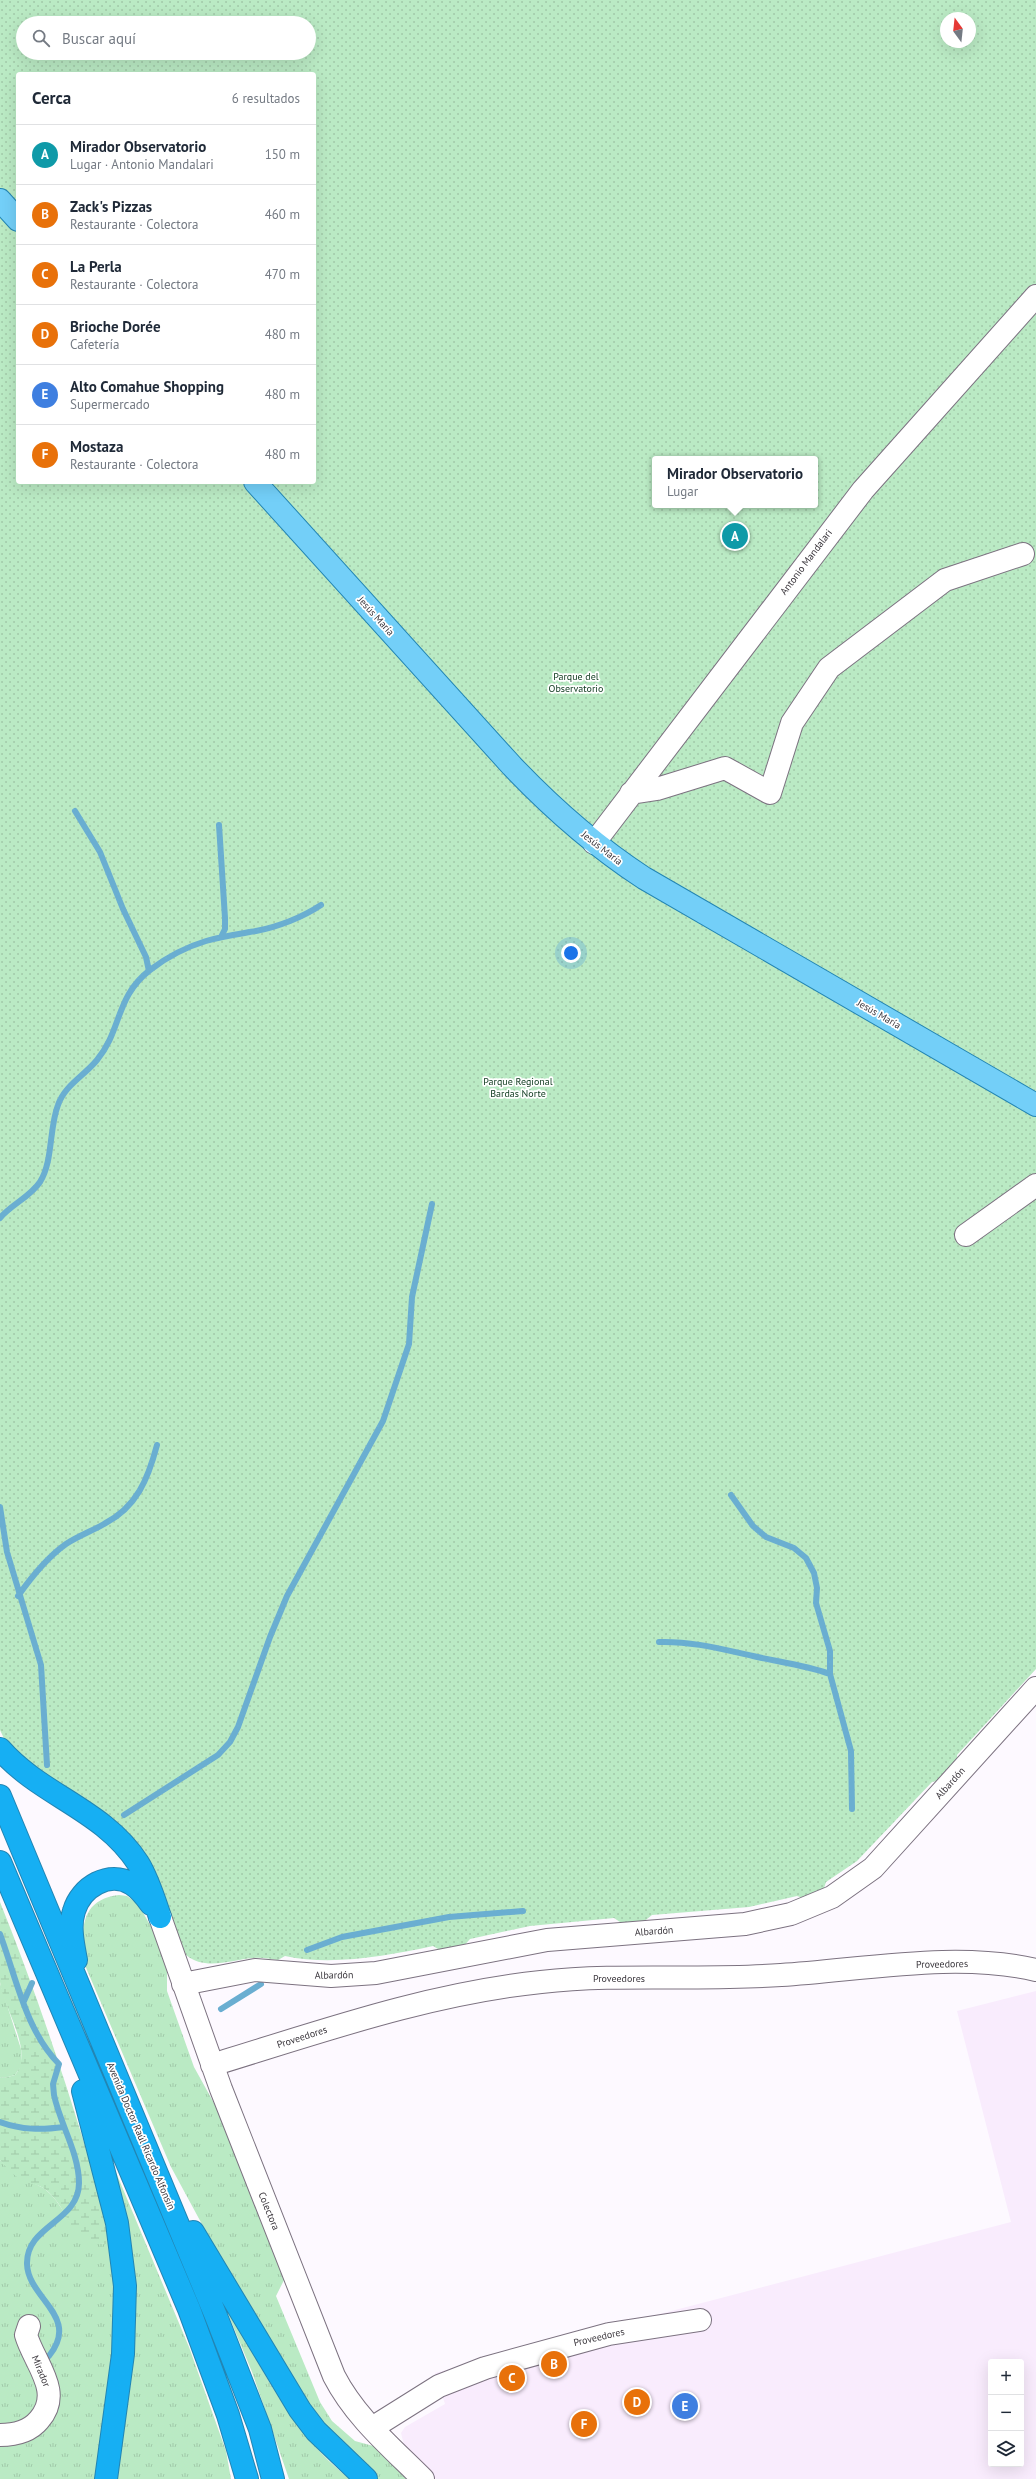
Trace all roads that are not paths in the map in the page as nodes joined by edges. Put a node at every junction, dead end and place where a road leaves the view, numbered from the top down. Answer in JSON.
{"nodes":[{"id":1,"x":0,"y":200,"type":"edge"},
{"id":2,"x":16,"y":218,"type":"edge"},
{"id":3,"x":1036,"y":296,"type":"edge"},
{"id":4,"x":257,"y":484,"type":"edge"},
{"id":5,"x":1023,"y":554,"type":"dead end"},
{"id":6,"x":631,"y":794,"type":"junction"},
{"id":7,"x":594,"y":843,"type":"junction"},
{"id":8,"x":1036,"y":1105,"type":"edge"},
{"id":9,"x":1036,"y":1185,"type":"edge"},
{"id":10,"x":966,"y":1235,"type":"dead end"},
{"id":11,"x":1036,"y":1688,"type":"edge"},
{"id":12,"x":0,"y":1749,"type":"edge"},
{"id":13,"x":0,"y":1796,"type":"edge"},
{"id":14,"x":0,"y":1862,"type":"edge"},
{"id":15,"x":160,"y":1917,"type":"junction"},
{"id":16,"x":1036,"y":1970,"type":"edge"},
{"id":17,"x":183,"y":1984,"type":"junction"},
{"id":18,"x":57,"y":2001,"type":"junction"},
{"id":19,"x":86,"y":2006,"type":"junction"},
{"id":20,"x":212,"y":2066,"type":"junction"},
{"id":21,"x":153,"y":2164,"type":"junction"},
{"id":22,"x":700,"y":2320,"type":"dead end"},
{"id":23,"x":30,"y":2326,"type":"dead end"},
{"id":24,"x":372,"y":2428,"type":"junction"},
{"id":25,"x":0,"y":2435,"type":"edge"},
{"id":26,"x":106,"y":2479,"type":"edge"},
{"id":27,"x":247,"y":2479,"type":"edge"},
{"id":28,"x":273,"y":2479,"type":"edge"},
{"id":29,"x":366,"y":2479,"type":"edge"},
{"id":30,"x":423,"y":2479,"type":"edge"}],
"edges":[{"from":1,"to":2,"type":"main road"},
{"from":3,"to":6,"type":"street","name":"Antonio Mandalari"},
{"from":4,"to":7,"type":"main road","name":"Jesús María"},
{"from":5,"to":6,"type":"street"},
{"from":6,"to":7,"type":"street","name":"Antonio Mandalari"},
{"from":7,"to":8,"type":"main road","name":"Jesús María"},
{"from":9,"to":10,"type":"street"},
{"from":11,"to":17,"type":"street","name":"Albardón"},
{"from":12,"to":15,"type":"highway"},
{"from":13,"to":19,"type":"highway","name":"Avenida Doctor Raúl Ricardo Alfonsín"},
{"from":14,"to":18,"type":"highway"},
{"from":15,"to":17,"type":"street","name":"Colectora"},
{"from":15,"to":19,"type":"highway"},
{"from":16,"to":20,"type":"street","name":"Proveedores"},
{"from":17,"to":20,"type":"street","name":"Colectora"},
{"from":18,"to":26,"type":"highway"},
{"from":18,"to":27,"type":"highway"},
{"from":19,"to":21,"type":"highway","name":"Avenida Doctor Raúl Ricardo Alfonsín"},
{"from":20,"to":24,"type":"street","name":"Colectora"},
{"from":21,"to":28,"type":"highway","name":"Avenida Doctor Raúl Ricardo Alfonsín"},
{"from":21,"to":29,"type":"highway"},
{"from":22,"to":24,"type":"street","name":"Proveedores"},
{"from":23,"to":25,"type":"street","name":"Mirador"},
{"from":24,"to":30,"type":"street","name":"Colectora"}]}
